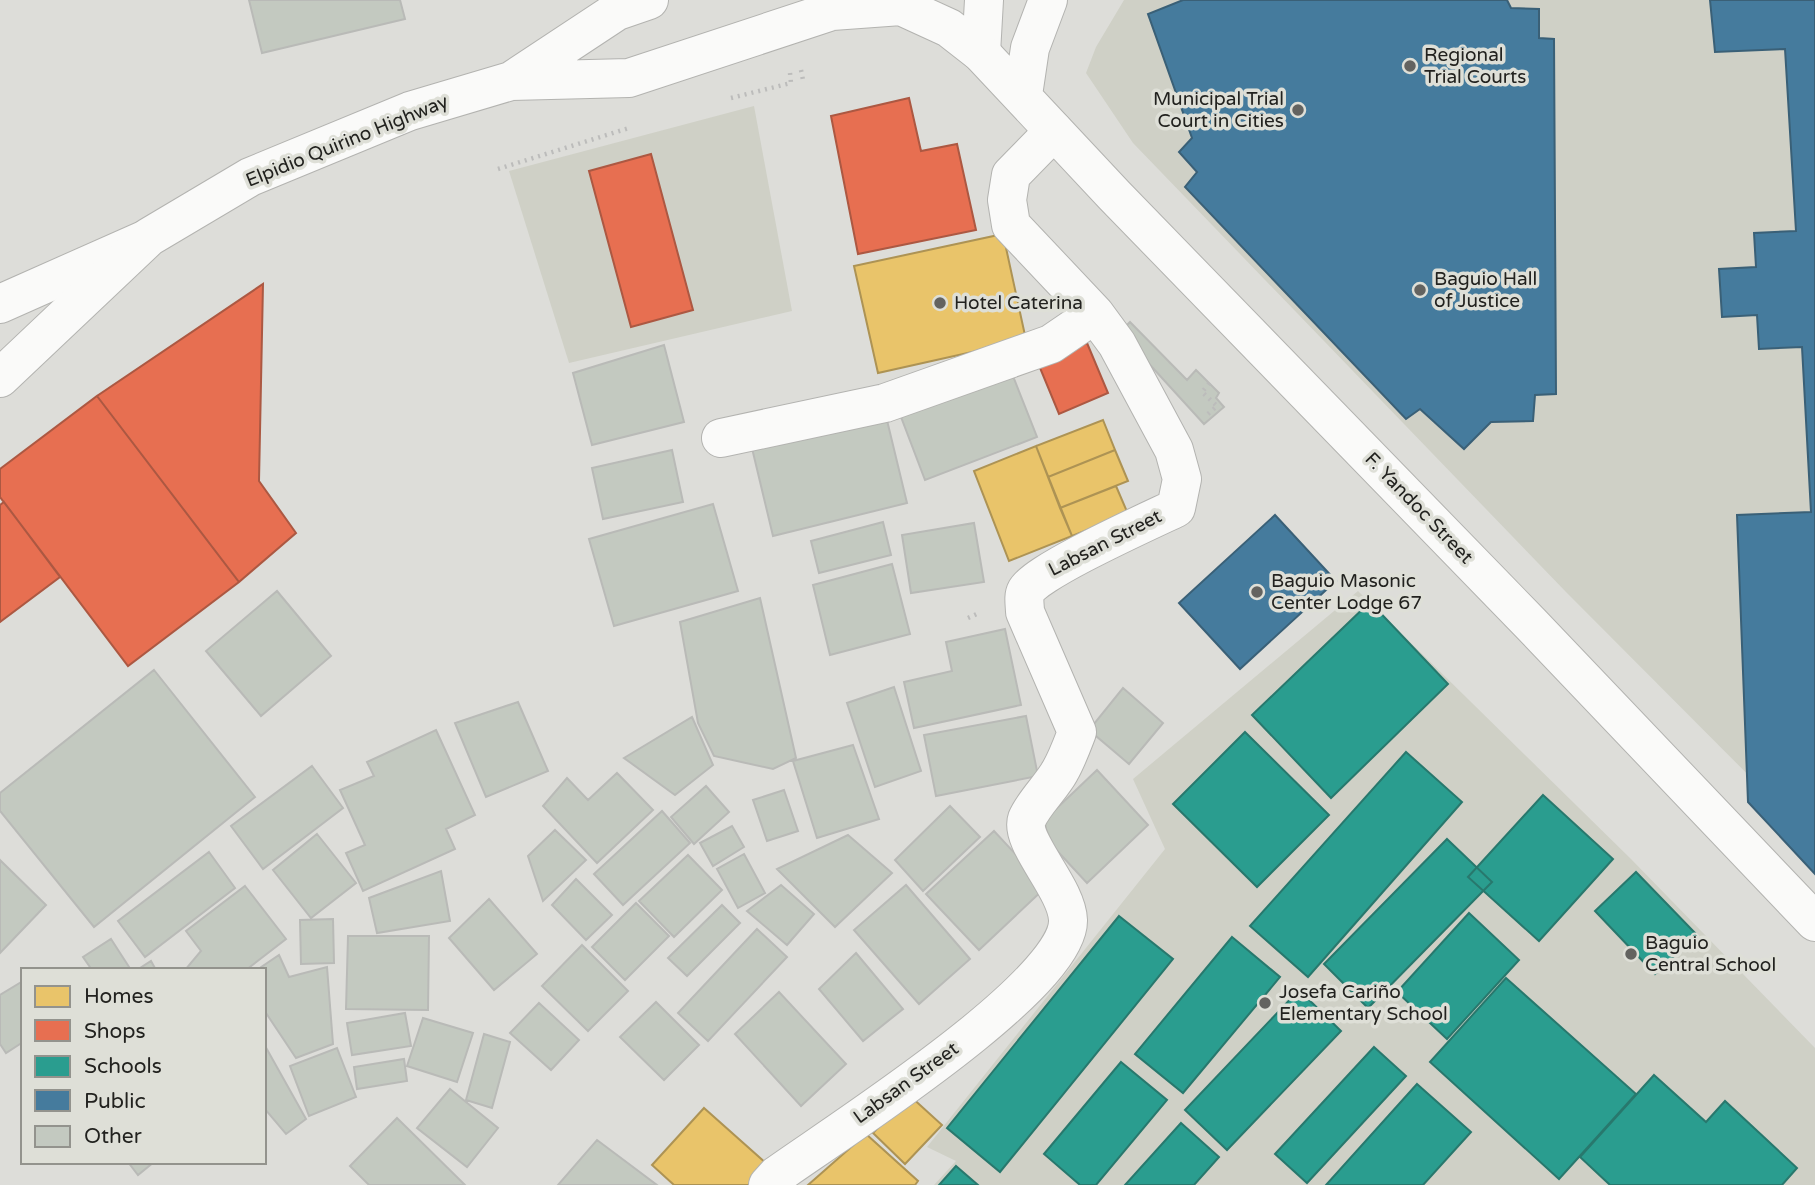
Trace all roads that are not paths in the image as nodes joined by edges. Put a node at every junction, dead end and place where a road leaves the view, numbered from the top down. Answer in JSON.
{"nodes":[{"id":1,"x":649,"y":0,"type":"edge"},
{"id":2,"x":984,"y":0,"type":"edge"},
{"id":3,"x":1048,"y":0,"type":"edge"},
{"id":4,"x":981,"y":53,"type":"junction"},
{"id":5,"x":511,"y":81,"type":"junction"},
{"id":6,"x":1023,"y":95,"type":"junction"},
{"id":7,"x":1054,"y":131,"type":"junction"},
{"id":8,"x":149,"y":237,"type":"junction"},
{"id":9,"x":0,"y":304,"type":"edge"},
{"id":10,"x":1095,"y":314,"type":"junction"},
{"id":11,"x":0,"y":378,"type":"edge"},
{"id":12,"x":721,"y":438,"type":"dead end"},
{"id":13,"x":1815,"y":922,"type":"edge"},
{"id":14,"x":768,"y":1185,"type":"edge"}],
"edges":[{"from":1,"to":5,"type":"main road","name":"Elpidio Quirino Highway"},
{"from":2,"to":4,"type":"main road"},
{"from":3,"to":6,"type":"main road"},
{"from":4,"to":5,"type":"main road","name":"Elpidio Quirino Highway"},
{"from":4,"to":6,"type":"main road","name":"Elpidio Quirino Highway"},
{"from":5,"to":8,"type":"main road","name":"Elpidio Quirino Highway"},
{"from":6,"to":7,"type":"main road","name":"F. Yandoc Street"},
{"from":7,"to":10,"type":"main road","name":"Labsan Street"},
{"from":7,"to":13,"type":"main road","name":"F. Yandoc Street"},
{"from":8,"to":9,"type":"main road"},
{"from":8,"to":11,"type":"main road","name":"Elpidio Quirino Highway"},
{"from":10,"to":12,"type":"main road"},
{"from":10,"to":14,"type":"main road","name":"Labsan Street"}]}
